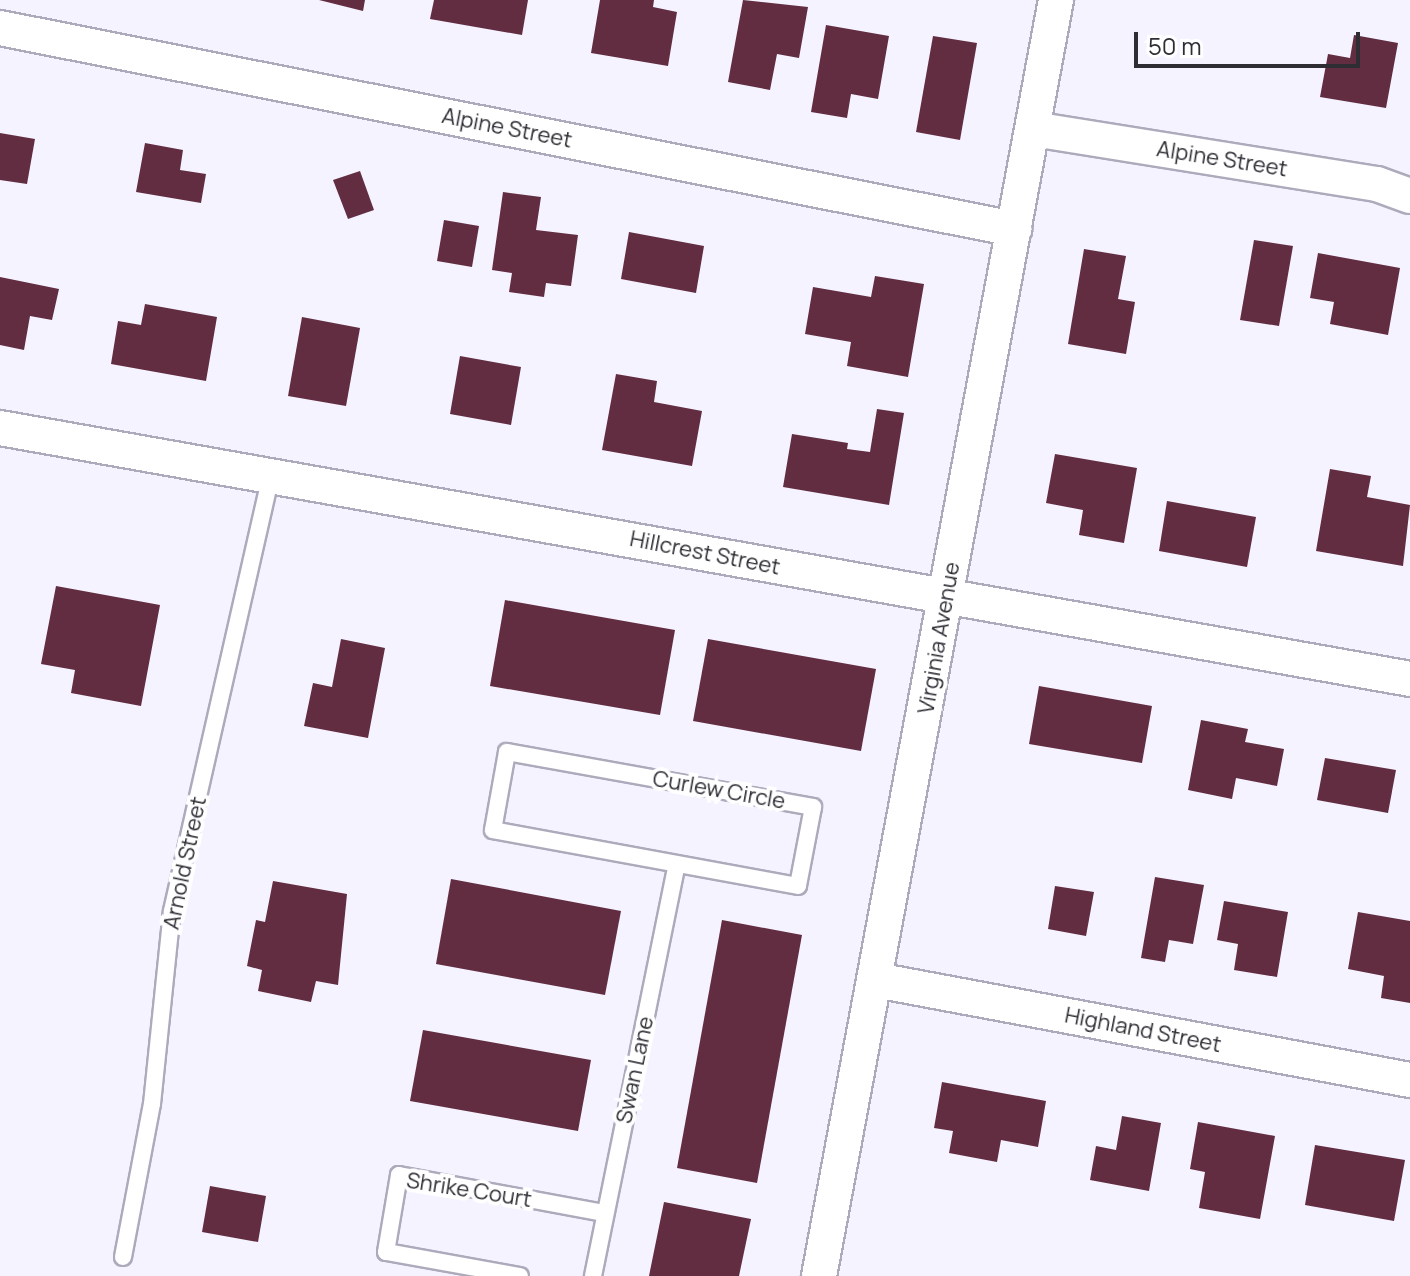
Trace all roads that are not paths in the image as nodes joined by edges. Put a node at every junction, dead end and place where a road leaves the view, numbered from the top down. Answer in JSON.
{"nodes":[{"id":1,"x":1056,"y":0,"type":"edge"},
{"id":2,"x":0,"y":28,"type":"edge"},
{"id":3,"x":1033,"y":129,"type":"junction"},
{"id":4,"x":1410,"y":196,"type":"edge"},
{"id":5,"x":1014,"y":229,"type":"junction"},
{"id":6,"x":0,"y":428,"type":"edge"},
{"id":7,"x":272,"y":472,"type":"junction"},
{"id":8,"x":946,"y":598,"type":"junction"},
{"id":9,"x":1410,"y":679,"type":"edge"},
{"id":10,"x":677,"y":864,"type":"junction"},
{"id":11,"x":876,"y":980,"type":"junction"},
{"id":12,"x":1410,"y":1080,"type":"edge"},
{"id":13,"x":605,"y":1213,"type":"junction"},
{"id":14,"x":123,"y":1257,"type":"dead end"},
{"id":15,"x":520,"y":1276,"type":"edge"},
{"id":16,"x":593,"y":1276,"type":"edge"},
{"id":17,"x":819,"y":1276,"type":"edge"}],
"edges":[{"from":1,"to":3,"type":"street","name":"Virginia Avenue"},
{"from":2,"to":5,"type":"street","name":"Alpine Street"},
{"from":3,"to":4,"type":"street","name":"Alpine Street"},
{"from":3,"to":5,"type":"street","name":"Virginia Avenue"},
{"from":5,"to":8,"type":"street","name":"Virginia Avenue"},
{"from":6,"to":7,"type":"street","name":"Hillcrest Street"},
{"from":7,"to":8,"type":"street","name":"Hillcrest Street"},
{"from":7,"to":14,"type":"lane","name":"Arnold Street"},
{"from":8,"to":9,"type":"street","name":"Hillcrest Street"},
{"from":8,"to":11,"type":"street","name":"Virginia Avenue"},
{"from":10,"to":10,"type":"lane","name":"Curlew Circle"},
{"from":10,"to":13,"type":"lane","name":"Swan Lane"},
{"from":11,"to":12,"type":"street","name":"Highland Street"},
{"from":11,"to":17,"type":"street","name":"Virginia Avenue"},
{"from":13,"to":15,"type":"lane","name":"Shrike Court"},
{"from":13,"to":16,"type":"lane","name":"Swan Lane"}]}
